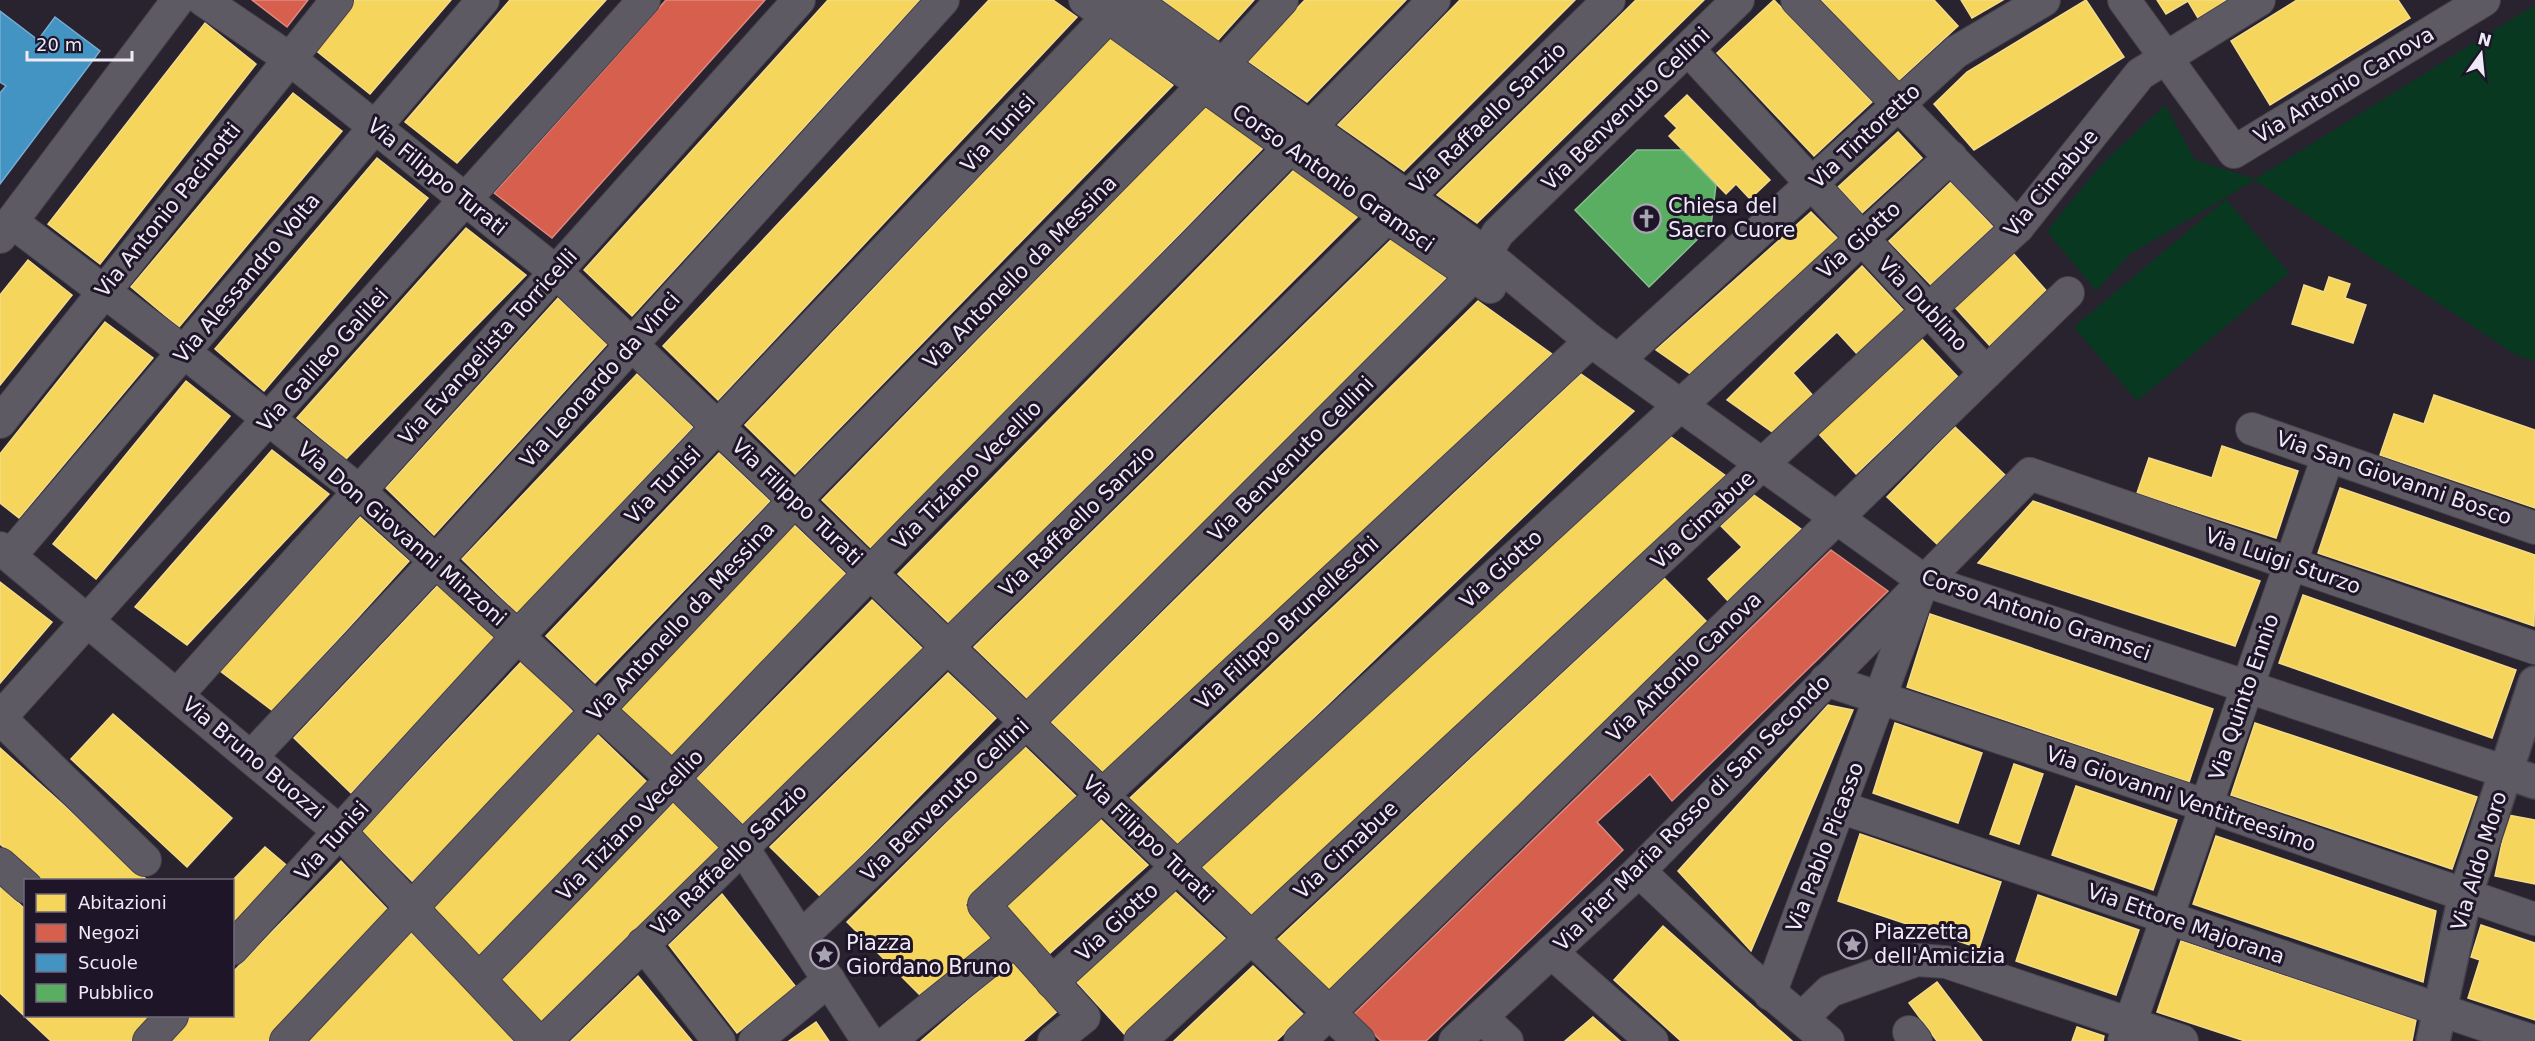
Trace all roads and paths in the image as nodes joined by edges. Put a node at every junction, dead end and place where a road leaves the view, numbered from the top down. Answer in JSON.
{"nodes":[{"id":1,"x":178,"y":0,"type":"edge"},
{"id":2,"x":203,"y":0,"type":"edge"},
{"id":3,"x":337,"y":0,"type":"edge"},
{"id":4,"x":483,"y":0,"type":"edge"},
{"id":5,"x":644,"y":0,"type":"edge"},
{"id":6,"x":799,"y":0,"type":"edge"},
{"id":7,"x":943,"y":0,"type":"edge"},
{"id":8,"x":1282,"y":0,"type":"edge"},
{"id":9,"x":1434,"y":0,"type":"edge"},
{"id":10,"x":1609,"y":0,"type":"edge"},
{"id":11,"x":1738,"y":0,"type":"edge"},
{"id":12,"x":1797,"y":0,"type":"edge"},
{"id":13,"x":2044,"y":0,"type":"edge"},
{"id":14,"x":2124,"y":0,"type":"edge"},
{"id":15,"x":2259,"y":0,"type":"edge"},
{"id":16,"x":2484,"y":0,"type":"edge"},
{"id":17,"x":1112,"y":4,"type":"edge"},
{"id":18,"x":1688,"y":49,"type":"junction"},
{"id":19,"x":290,"y":59,"type":"junction"},
{"id":20,"x":2165,"y":59,"type":"junction"},
{"id":21,"x":1213,"y":75,"type":"junction"},
{"id":22,"x":1900,"y":104,"type":"junction"},
{"id":23,"x":375,"y":128,"type":"junction"},
{"id":24,"x":1301,"y":138,"type":"junction"},
{"id":25,"x":1951,"y":157,"type":"junction"},
{"id":26,"x":1812,"y":184,"type":"junction"},
{"id":27,"x":465,"y":200,"type":"junction"},
{"id":28,"x":1397,"y":207,"type":"junction"},
{"id":29,"x":2018,"y":227,"type":"junction"},
{"id":30,"x":6,"y":230,"type":"edge"},
{"id":31,"x":1861,"y":237,"type":"junction"},
{"id":32,"x":1479,"y":265,"type":"junction"},
{"id":33,"x":556,"y":272,"type":"junction"},
{"id":34,"x":103,"y":291,"type":"junction"},
{"id":35,"x":2068,"y":293,"type":"dead end"},
{"id":36,"x":1930,"y":310,"type":"junction"},
{"id":37,"x":1591,"y":341,"type":"junction"},
{"id":38,"x":633,"y":344,"type":"junction"},
{"id":39,"x":184,"y":352,"type":"junction"},
{"id":40,"x":1618,"y":360,"type":"junction"},
{"id":41,"x":1986,"y":373,"type":"junction"},
{"id":42,"x":1680,"y":404,"type":"junction"},
{"id":43,"x":269,"y":420,"type":"junction"},
{"id":44,"x":0,"y":422,"type":"edge"},
{"id":45,"x":719,"y":427,"type":"junction"},
{"id":46,"x":2252,"y":429,"type":"dead end"},
{"id":47,"x":2328,"y":456,"type":"junction"},
{"id":48,"x":1764,"y":464,"type":"junction"},
{"id":49,"x":2030,"y":474,"type":"joint"},
{"id":50,"x":358,"y":490,"type":"junction"},
{"id":51,"x":795,"y":500,"type":"junction"},
{"id":52,"x":1838,"y":518,"type":"junction"},
{"id":53,"x":2535,"y":528,"type":"edge"},
{"id":54,"x":5,"y":552,"type":"edge"},
{"id":55,"x":437,"y":560,"type":"junction"},
{"id":56,"x":2291,"y":563,"type":"junction"},
{"id":57,"x":870,"y":572,"type":"junction"},
{"id":58,"x":1923,"y":580,"type":"junction"},
{"id":59,"x":90,"y":621,"type":"junction"},
{"id":60,"x":518,"y":636,"type":"junction"},
{"id":61,"x":948,"y":647,"type":"junction"},
{"id":62,"x":2535,"y":648,"type":"edge"},
{"id":63,"x":1826,"y":680,"type":"junction"},
{"id":64,"x":2535,"y":683,"type":"edge"},
{"id":65,"x":2248,"y":687,"type":"junction"},
{"id":66,"x":178,"y":694,"type":"junction"},
{"id":67,"x":1881,"y":699,"type":"junction"},
{"id":68,"x":597,"y":709,"type":"junction"},
{"id":69,"x":0,"y":718,"type":"edge"},
{"id":70,"x":1028,"y":722,"type":"junction"},
{"id":71,"x":252,"y":756,"type":"junction"},
{"id":72,"x":2520,"y":777,"type":"edge"},
{"id":73,"x":674,"y":780,"type":"junction"},
{"id":74,"x":1101,"y":796,"type":"junction"},
{"id":75,"x":2206,"y":806,"type":"junction"},
{"id":76,"x":1840,"y":807,"type":"junction"},
{"id":77,"x":340,"y":832,"type":"junction"},
{"id":78,"x":743,"y":848,"type":"junction"},
{"id":79,"x":145,"y":860,"type":"dead end"},
{"id":80,"x":0,"y":864,"type":"edge"},
{"id":81,"x":1177,"y":867,"type":"junction"},
{"id":82,"x":1639,"y":871,"type":"junction"},
{"id":83,"x":24,"y":885,"type":"edge"},
{"id":84,"x":2465,"y":896,"type":"junction"},
{"id":85,"x":411,"y":908,"type":"junction"},
{"id":86,"x":2167,"y":918,"type":"junction"},
{"id":87,"x":2535,"y":919,"type":"edge"},
{"id":88,"x":801,"y":937,"type":"junction"},
{"id":89,"x":1252,"y":938,"type":"junction"},
{"id":90,"x":1015,"y":940,"type":"junction"},
{"id":91,"x":643,"y":944,"type":"junction"},
{"id":92,"x":234,"y":947,"type":"edge"},
{"id":93,"x":1551,"y":952,"type":"junction"},
{"id":94,"x":479,"y":979,"type":"junction"},
{"id":95,"x":829,"y":980,"type":"junction"},
{"id":96,"x":1052,"y":982,"type":"junction"},
{"id":97,"x":1770,"y":994,"type":"junction"},
{"id":98,"x":2439,"y":1009,"type":"junction"},
{"id":99,"x":1330,"y":1013,"type":"junction"},
{"id":100,"x":171,"y":1017,"type":"edge"},
{"id":101,"x":1481,"y":1017,"type":"junction"},
{"id":102,"x":1802,"y":1018,"type":"junction"},
{"id":103,"x":2127,"y":1032,"type":"edge"},
{"id":104,"x":149,"y":1041,"type":"edge"},
{"id":105,"x":286,"y":1041,"type":"edge"},
{"id":106,"x":537,"y":1041,"type":"edge"},
{"id":107,"x":545,"y":1041,"type":"edge"},
{"id":108,"x":719,"y":1041,"type":"edge"},
{"id":109,"x":755,"y":1041,"type":"edge"},
{"id":110,"x":868,"y":1041,"type":"edge"},
{"id":111,"x":889,"y":1041,"type":"edge"},
{"id":112,"x":1054,"y":1041,"type":"edge"},
{"id":113,"x":1140,"y":1041,"type":"edge"},
{"id":114,"x":1300,"y":1041,"type":"edge"},
{"id":115,"x":1359,"y":1041,"type":"edge"},
{"id":116,"x":1455,"y":1041,"type":"edge"},
{"id":117,"x":1507,"y":1041,"type":"edge"},
{"id":118,"x":1652,"y":1041,"type":"edge"},
{"id":119,"x":1828,"y":1041,"type":"edge"},
{"id":120,"x":2182,"y":1041,"type":"edge"},
{"id":121,"x":2433,"y":1041,"type":"edge"},
{"id":122,"x":2532,"y":1041,"type":"edge"}],
"edges":[{"from":1,"to":30,"type":"street"},
{"from":2,"to":19,"type":"street","name":"Via Filippo Turati"},
{"from":3,"to":19,"type":"street","name":"Via Antonio Pacinotti"},
{"from":4,"to":23,"type":"street","name":"Via Alessandro Volta"},
{"from":5,"to":27,"type":"street","name":"Via Galileo Galilei"},
{"from":6,"to":33,"type":"street","name":"Via Evangelista Torricelli"},
{"from":7,"to":38,"type":"street","name":"Via Leonardo da Vinci"},
{"from":8,"to":21,"type":"street","name":"Via Antonello da Messina"},
{"from":9,"to":24,"type":"street","name":"Via Tiziano Vecellio"},
{"from":10,"to":28,"type":"street","name":"Via Raffaello Sanzio"},
{"from":11,"to":18,"type":"street","name":"Via Benvenuto Cellini"},
{"from":12,"to":22,"type":"street"},
{"from":13,"to":22,"type":"street","name":"Via Tintoretto"},
{"from":14,"to":20,"type":"street"},
{"from":15,"to":20,"type":"street","name":"Via Cimabue"},
{"from":16,"to":20,"type":"street","name":"Via Antonio Canova"},
{"from":17,"to":21,"type":"street","name":"Corso Antonio Gramsci"},
{"from":17,"to":45,"type":"street","name":"Via Tunisi"},
{"from":18,"to":26,"type":"street","name":"Via Dublino"},
{"from":18,"to":32,"type":"street","name":"Via Benvenuto Cellini"},
{"from":19,"to":23,"type":"street","name":"Via Filippo Turati"},
{"from":19,"to":34,"type":"street","name":"Via Antonio Pacinotti"},
{"from":20,"to":29,"type":"street","name":"Via Cimabue"},
{"from":21,"to":24,"type":"street","name":"Corso Antonio Gramsci"},
{"from":21,"to":51,"type":"street","name":"Via Antonello da Messina"},
{"from":22,"to":25,"type":"street"},
{"from":22,"to":26,"type":"street","name":"Via Tintoretto"},
{"from":23,"to":27,"type":"street","name":"Via Filippo Turati"},
{"from":23,"to":39,"type":"street","name":"Via Alessandro Volta"},
{"from":24,"to":28,"type":"street","name":"Corso Antonio Gramsci"},
{"from":24,"to":57,"type":"street","name":"Via Tiziano Vecellio"},
{"from":25,"to":29,"type":"street"},
{"from":25,"to":31,"type":"street","name":"Via Giotto"},
{"from":26,"to":31,"type":"street","name":"Via Dublino"},
{"from":26,"to":40,"type":"street","name":"Via Tintoretto"},
{"from":27,"to":33,"type":"street","name":"Via Filippo Turati"},
{"from":27,"to":43,"type":"street","name":"Via Galileo Galilei"},
{"from":28,"to":32,"type":"street","name":"Corso Antonio Gramsci"},
{"from":28,"to":61,"type":"street","name":"Via Raffaello Sanzio"},
{"from":29,"to":36,"type":"street","name":"Via Cimabue"},
{"from":30,"to":34,"type":"street","name":"Via Don Giovanni Minzoni"},
{"from":31,"to":36,"type":"street","name":"Via Dublino"},
{"from":31,"to":42,"type":"street","name":"Via Giotto"},
{"from":32,"to":37,"type":"street","name":"Corso Antonio Gramsci"},
{"from":32,"to":70,"type":"street","name":"Via Benvenuto Cellini"},
{"from":33,"to":38,"type":"street","name":"Via Filippo Turati"},
{"from":33,"to":50,"type":"street","name":"Via Evangelista Torricelli"},
{"from":34,"to":39,"type":"street","name":"Via Don Giovanni Minzoni"},
{"from":34,"to":44,"type":"street","name":"Via Antonio Pacinotti"},
{"from":35,"to":41,"type":"street","name":"Via Antonio Canova"},
{"from":36,"to":41,"type":"street","name":"Via Dublino"},
{"from":36,"to":48,"type":"street","name":"Via Cimabue"},
{"from":37,"to":40,"type":"street","name":"Corso Antonio Gramsci"},
{"from":37,"to":74,"type":"street","name":"Via Filippo Brunelleschi"},
{"from":38,"to":45,"type":"street","name":"Via Filippo Turati"},
{"from":38,"to":55,"type":"street","name":"Via Leonardo da Vinci"},
{"from":39,"to":43,"type":"street","name":"Via Don Giovanni Minzoni"},
{"from":39,"to":54,"type":"street","name":"Via Alessandro Volta"},
{"from":40,"to":42,"type":"street","name":"Corso Antonio Gramsci"},
{"from":41,"to":52,"type":"street","name":"Via Antonio Canova"},
{"from":42,"to":48,"type":"street","name":"Corso Antonio Gramsci"},
{"from":42,"to":81,"type":"street","name":"Via Giotto"},
{"from":43,"to":50,"type":"street","name":"Via Don Giovanni Minzoni"},
{"from":43,"to":59,"type":"street","name":"Via Galileo Galilei"},
{"from":45,"to":51,"type":"street","name":"Via Filippo Turati"},
{"from":45,"to":60,"type":"street","name":"Via Tunisi"},
{"from":46,"to":47,"type":"street","name":"Via San Giovanni Bosco"},
{"from":47,"to":53,"type":"street","name":"Via San Giovanni Bosco"},
{"from":47,"to":56,"type":"street","name":"Via Quinto Ennio"},
{"from":48,"to":52,"type":"street","name":"Corso Antonio Gramsci"},
{"from":48,"to":89,"type":"street","name":"Via Cimabue"},
{"from":49,"to":56,"type":"street","name":"Via Luigi Sturzo"},
{"from":49,"to":58,"type":"street","name":"Via Pier Maria Rosso di San Secondo"},
{"from":50,"to":55,"type":"street","name":"Via Don Giovanni Minzoni"},
{"from":50,"to":66,"type":"street","name":"Via Evangelista Torricelli"},
{"from":51,"to":57,"type":"street","name":"Via Filippo Turati"},
{"from":51,"to":68,"type":"street","name":"Via Antonello da Messina"},
{"from":52,"to":58,"type":"street","name":"Corso Antonio Gramsci"},
{"from":52,"to":99,"type":"street","name":"Via Antonio Canova"},
{"from":54,"to":59,"type":"street","name":"Via Bruno Buozzi"},
{"from":55,"to":60,"type":"street","name":"Via Don Giovanni Minzoni"},
{"from":55,"to":71,"type":"street","name":"Via Leonardo da Vinci"},
{"from":56,"to":62,"type":"street","name":"Via Luigi Sturzo"},
{"from":56,"to":65,"type":"street","name":"Via Quinto Ennio"},
{"from":57,"to":61,"type":"street","name":"Via Filippo Turati"},
{"from":57,"to":73,"type":"street","name":"Via Tiziano Vecellio"},
{"from":58,"to":63,"type":"street","name":"Via Pier Maria Rosso di San Secondo"},
{"from":58,"to":65,"type":"street","name":"Corso Antonio Gramsci"},
{"from":58,"to":67,"type":"street","name":"Via Pablo Picasso"},
{"from":59,"to":66,"type":"street","name":"Via Bruno Buozzi"},
{"from":59,"to":69,"type":"street","name":"Via Galileo Galilei"},
{"from":60,"to":68,"type":"street","name":"Via Don Giovanni Minzoni"},
{"from":60,"to":77,"type":"street","name":"Via Tunisi"},
{"from":61,"to":70,"type":"street","name":"Via Filippo Turati"},
{"from":61,"to":78,"type":"street","name":"Via Raffaello Sanzio"},
{"from":63,"to":67,"type":"street","name":"Via Giovanni Ventitreesimo"},
{"from":63,"to":82,"type":"street","name":"Via Pier Maria Rosso di San Secondo"},
{"from":64,"to":72,"type":"street","name":"Via Aldo Moro"},
{"from":65,"to":72,"type":"street","name":"Corso Antonio Gramsci"},
{"from":65,"to":75,"type":"street","name":"Via Quinto Ennio"},
{"from":66,"to":71,"type":"street","name":"Via Bruno Buozzi"},
{"from":67,"to":75,"type":"street","name":"Via Giovanni Ventitreesimo"},
{"from":67,"to":76,"type":"street","name":"Via Pablo Picasso"},
{"from":68,"to":73,"type":"street","name":"Via Don Giovanni Minzoni"},
{"from":68,"to":85,"type":"street","name":"Via Antonello da Messina"},
{"from":69,"to":79,"type":"street"},
{"from":70,"to":74,"type":"street","name":"Via Filippo Turati"},
{"from":70,"to":88,"type":"street","name":"Via Benvenuto Cellini"},
{"from":71,"to":77,"type":"street","name":"Via Bruno Buozzi"},
{"from":72,"to":84,"type":"street","name":"Via Aldo Moro"},
{"from":73,"to":78,"type":"street","name":"Via Don Giovanni Minzoni"},
{"from":73,"to":94,"type":"street","name":"Via Tiziano Vecellio"},
{"from":74,"to":81,"type":"street","name":"Via Filippo Turati"},
{"from":74,"to":90,"type":"street","name":"Via Filippo Brunelleschi"},
{"from":75,"to":84,"type":"street","name":"Via Giovanni Ventitreesimo"},
{"from":75,"to":86,"type":"street","name":"Via Quinto Ennio"},
{"from":76,"to":86,"type":"street","name":"Via Ettore Majorana"},
{"from":76,"to":97,"type":"street","name":"Via Pablo Picasso"},
{"from":77,"to":85,"type":"street","name":"Via Bruno Buozzi"},
{"from":77,"to":92,"type":"street","name":"Via Tunisi"},
{"from":78,"to":88,"type":"street","name":"Via Don Giovanni Minzoni"},
{"from":78,"to":91,"type":"street","name":"Via Raffaello Sanzio"},
{"from":80,"to":83,"type":"street"},
{"from":81,"to":89,"type":"street","name":"Via Filippo Turati"},
{"from":81,"to":96,"type":"street","name":"Via Giotto"},
{"from":82,"to":93,"type":"street","name":"Via Pier Maria Rosso di San Secondo"},
{"from":82,"to":97,"type":"street"},
{"from":84,"to":87,"type":"street","name":"Via Giovanni Ventitreesimo"},
{"from":84,"to":98,"type":"street","name":"Via Aldo Moro"},
{"from":85,"to":94,"type":"street","name":"Via Bruno Buozzi"},
{"from":85,"to":105,"type":"street","name":"Via Antonello da Messina"},
{"from":86,"to":98,"type":"street","name":"Via Ettore Majorana"},
{"from":86,"to":103,"type":"street","name":"Via Quinto Ennio"},
{"from":88,"to":95,"type":"street","name":"Via Don Giovanni Minzoni"},
{"from":89,"to":99,"type":"street","name":"Via Filippo Turati"},
{"from":89,"to":113,"type":"street","name":"Via Cimabue"},
{"from":90,"to":96,"type":"street"},
{"from":90,"to":111,"type":"street"},
{"from":91,"to":107,"type":"street","name":"Via Raffaello Sanzio"},
{"from":91,"to":108,"type":"street"},
{"from":93,"to":101,"type":"street","name":"Via Pier Maria Rosso di San Secondo"},
{"from":93,"to":118,"type":"street"},
{"from":94,"to":106,"type":"street","name":"Via Bruno Buozzi"},
{"from":95,"to":109,"type":"street"},
{"from":95,"to":110,"type":"street","name":"Via Don Giovanni Minzoni"},
{"from":96,"to":112,"type":"street"},
{"from":97,"to":102,"type":"street"},
{"from":98,"to":121,"type":"street","name":"Via Aldo Moro"},
{"from":98,"to":122,"type":"street","name":"Via Ettore Majorana"},
{"from":99,"to":114,"type":"street","name":"Via Antonio Canova"},
{"from":99,"to":115,"type":"street","name":"Via Filippo Turati"},
{"from":100,"to":104,"type":"street"},
{"from":101,"to":116,"type":"street","name":"Via Pier Maria Rosso di San Secondo"},
{"from":101,"to":117,"type":"street"},
{"from":102,"to":103,"type":"street"},
{"from":102,"to":119,"type":"street"},
{"from":103,"to":120,"type":"street"}]}
